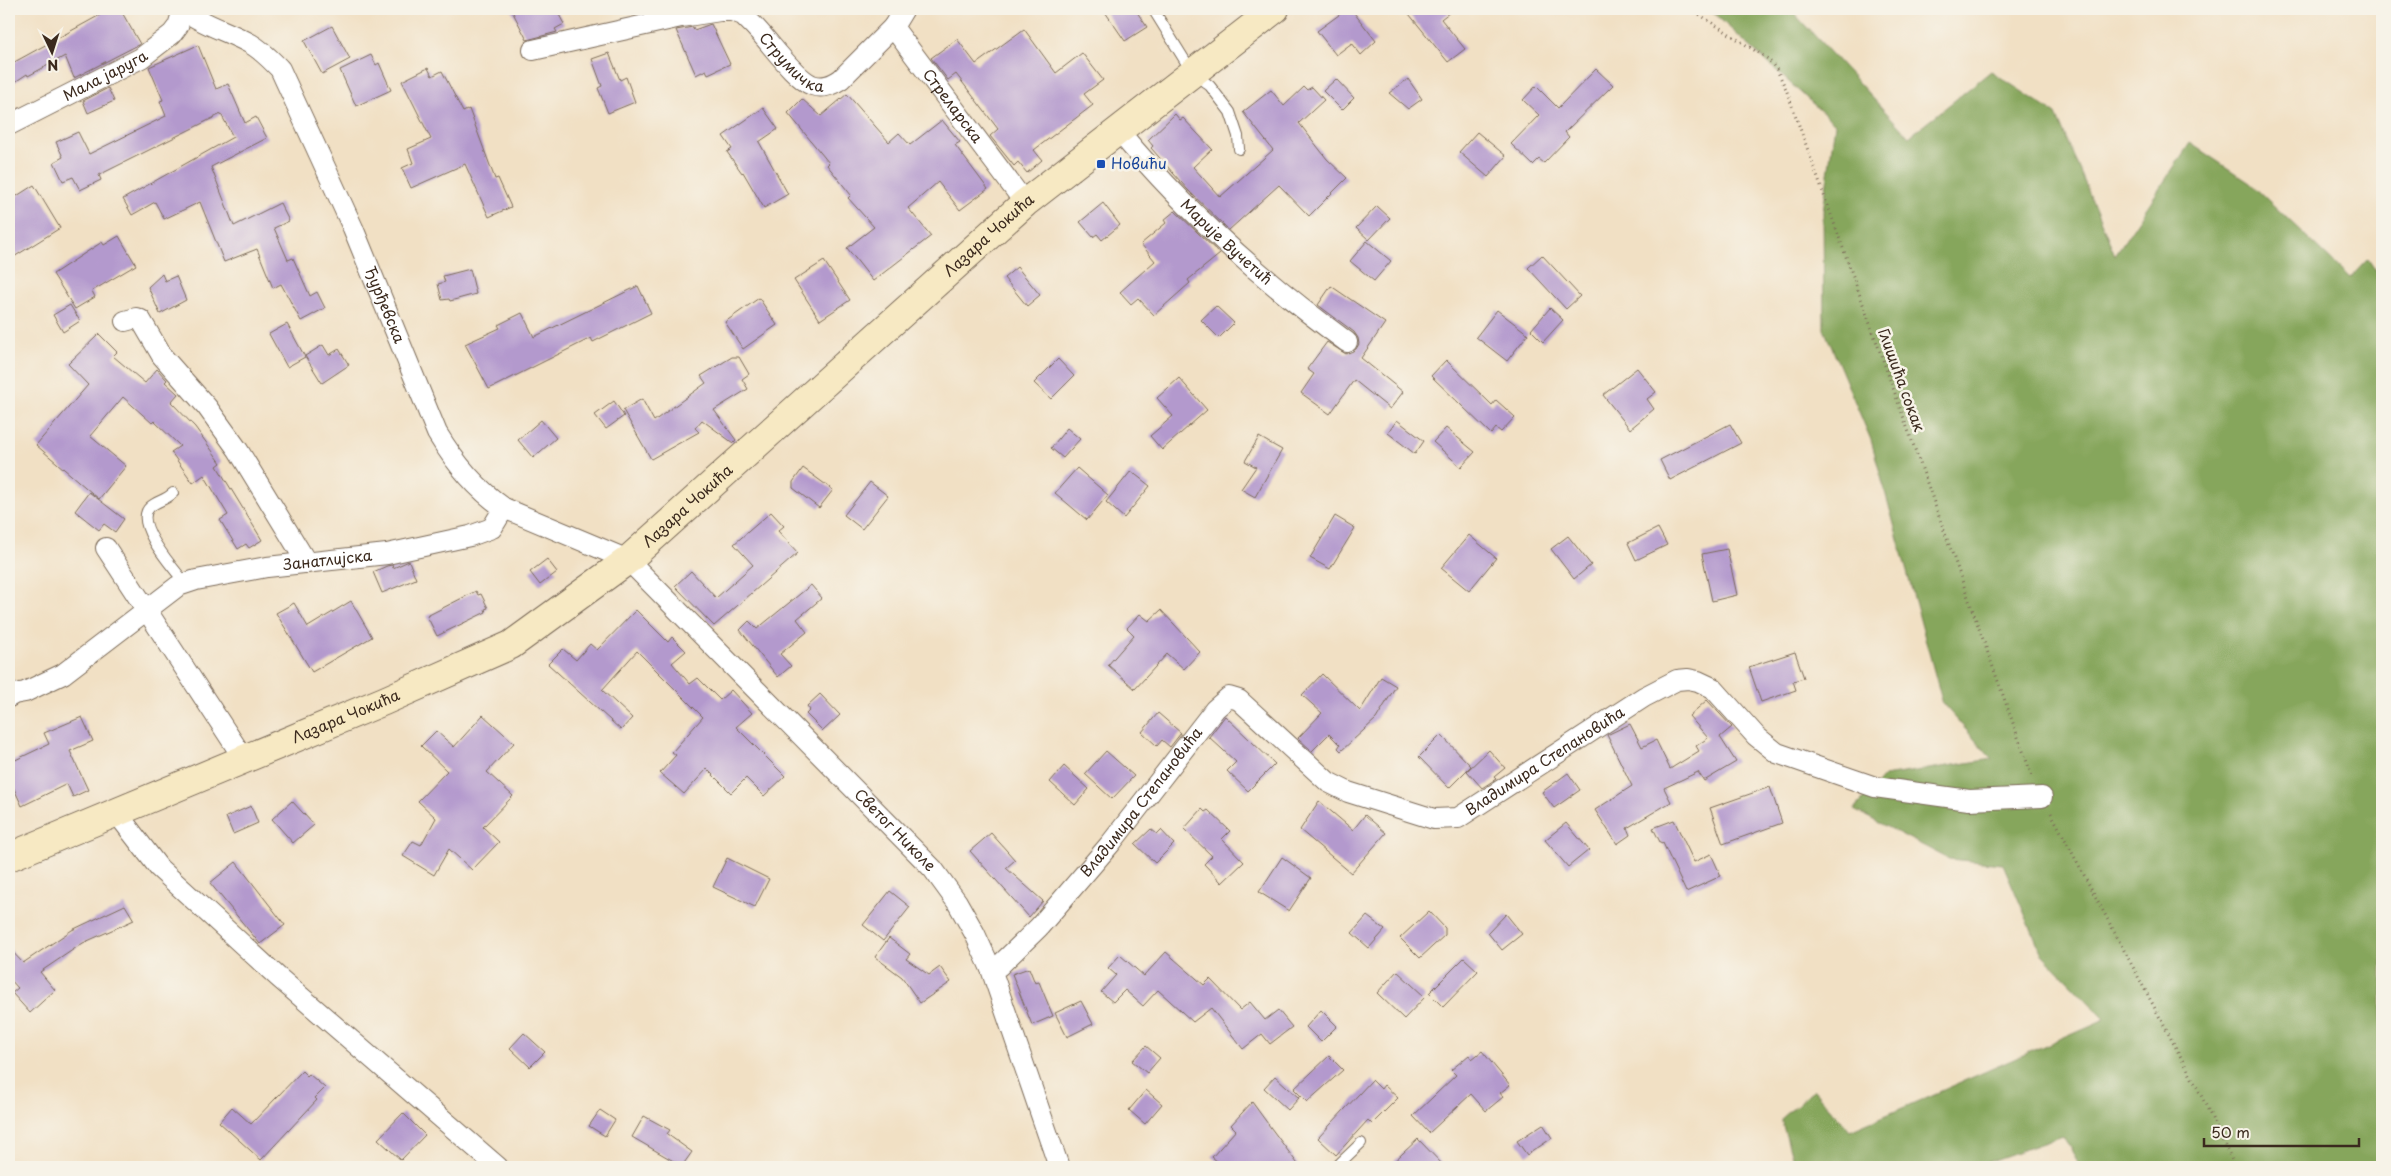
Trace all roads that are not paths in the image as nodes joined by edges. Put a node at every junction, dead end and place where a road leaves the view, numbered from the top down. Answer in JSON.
{"nodes":[{"id":1,"x":182,"y":9,"type":"edge"},
{"id":2,"x":904,"y":9,"type":"edge"},
{"id":3,"x":1153,"y":9,"type":"edge"},
{"id":4,"x":1275,"y":9,"type":"edge"},
{"id":5,"x":893,"y":27,"type":"junction"},
{"id":6,"x":533,"y":50,"type":"dead end"},
{"id":7,"x":1192,"y":72,"type":"junction"},
{"id":8,"x":9,"y":125,"type":"edge"},
{"id":9,"x":1118,"y":130,"type":"junction"},
{"id":10,"x":1239,"y":150,"type":"dead end"},
{"id":11,"x":1025,"y":202,"type":"junction"},
{"id":12,"x":124,"y":320,"type":"dead end"},
{"id":13,"x":1347,"y":342,"type":"dead end"},
{"id":14,"x":173,"y":493,"type":"dead end"},
{"id":15,"x":504,"y":508,"type":"junction"},
{"id":16,"x":106,"y":548,"type":"dead end"},
{"id":17,"x":628,"y":560,"type":"junction"},
{"id":18,"x":308,"y":563,"type":"junction"},
{"id":19,"x":186,"y":584,"type":"junction"},
{"id":20,"x":147,"y":611,"type":"junction"},
{"id":21,"x":9,"y":697,"type":"edge"},
{"id":22,"x":244,"y":759,"type":"junction"},
{"id":23,"x":2042,"y":796,"type":"road end"},
{"id":24,"x":116,"y":812,"type":"junction"},
{"id":25,"x":9,"y":857,"type":"edge"},
{"id":26,"x":991,"y":969,"type":"junction"},
{"id":27,"x":1361,"y":1143,"type":"dead end"},
{"id":28,"x":498,"y":1167,"type":"edge"},
{"id":29,"x":1059,"y":1167,"type":"edge"},
{"id":30,"x":1336,"y":1167,"type":"edge"}],
"edges":[{"from":1,"to":8,"type":"street","name":"Мала јаруга"},
{"from":1,"to":15,"type":"street","name":"Ђурђевска"},
{"from":2,"to":5,"type":"street"},
{"from":3,"to":7,"type":"lane"},
{"from":4,"to":7,"type":"street","name":"Лазара Чокића"},
{"from":5,"to":6,"type":"street","name":"Струмичка"},
{"from":5,"to":11,"type":"street","name":"Стреларска"},
{"from":7,"to":9,"type":"street","name":"Лазара Чокића"},
{"from":7,"to":10,"type":"lane"},
{"from":9,"to":11,"type":"street","name":"Лазара Чокића"},
{"from":9,"to":13,"type":"street","name":"Марије Вучетић"},
{"from":11,"to":17,"type":"street","name":"Лазара Чокића"},
{"from":12,"to":18,"type":"street"},
{"from":14,"to":19,"type":"lane"},
{"from":15,"to":17,"type":"street","name":"Ђурђевска"},
{"from":15,"to":18,"type":"street","name":"Занатлијска"},
{"from":16,"to":20,"type":"street"},
{"from":17,"to":22,"type":"street","name":"Лазара Чокића"},
{"from":17,"to":26,"type":"street","name":"Светог Николе"},
{"from":18,"to":19,"type":"street","name":"Занатлијска"},
{"from":19,"to":20,"type":"street","name":"Занатлијска"},
{"from":20,"to":21,"type":"street","name":"Занатлијска"},
{"from":20,"to":22,"type":"street"},
{"from":22,"to":24,"type":"street","name":"Лазара Чокића"},
{"from":23,"to":26,"type":"street","name":"Владимира Степановића"},
{"from":24,"to":25,"type":"street","name":"Лазара Чокића"},
{"from":24,"to":28,"type":"street"},
{"from":26,"to":29,"type":"street","name":"Светог Николе"},
{"from":27,"to":30,"type":"lane"}]}
